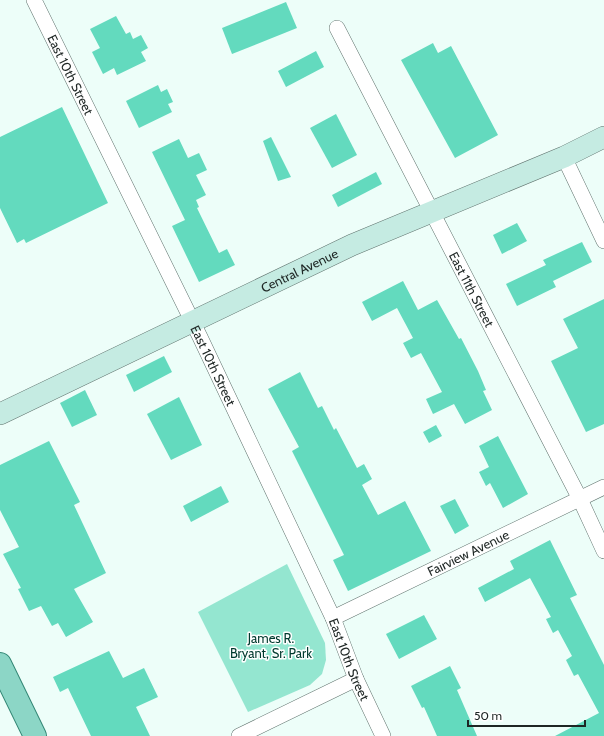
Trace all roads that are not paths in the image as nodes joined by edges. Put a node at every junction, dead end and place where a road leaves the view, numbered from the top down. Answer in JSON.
{"nodes":[{"id":1,"x":34,"y":0,"type":"edge"},
{"id":2,"x":337,"y":28,"type":"dead end"},
{"id":3,"x":604,"y":137,"type":"edge"},
{"id":4,"x":564,"y":157,"type":"junction"},
{"id":5,"x":433,"y":213,"type":"junction"},
{"id":6,"x":604,"y":241,"type":"edge"},
{"id":7,"x":192,"y":321,"type":"junction"},
{"id":8,"x":0,"y":414,"type":"edge"},
{"id":9,"x":604,"y":488,"type":"edge"},
{"id":10,"x":580,"y":499,"type":"junction"},
{"id":11,"x":604,"y":551,"type":"edge"},
{"id":12,"x":332,"y":618,"type":"junction"},
{"id":13,"x":0,"y":664,"type":"edge"},
{"id":14,"x":356,"y":679,"type":"junction"},
{"id":15,"x":35,"y":736,"type":"edge"},
{"id":16,"x":239,"y":736,"type":"edge"},
{"id":17,"x":383,"y":736,"type":"edge"}],
"edges":[{"from":1,"to":7,"type":"street","name":"East 10th Street"},
{"from":2,"to":5,"type":"street","name":"East 11th Street"},
{"from":3,"to":4,"type":"main road","name":"Central Avenue"},
{"from":4,"to":5,"type":"main road","name":"Central Avenue"},
{"from":4,"to":6,"type":"street"},
{"from":5,"to":7,"type":"main road","name":"Central Avenue"},
{"from":5,"to":10,"type":"street","name":"East 11th Street"},
{"from":7,"to":8,"type":"main road","name":"Central Avenue"},
{"from":7,"to":12,"type":"street","name":"East 10th Street"},
{"from":9,"to":10,"type":"street","name":"Fairview Avenue"},
{"from":10,"to":11,"type":"street","name":"East 11th Street"},
{"from":10,"to":12,"type":"street","name":"Fairview Avenue"},
{"from":12,"to":14,"type":"street","name":"East 10th Street"},
{"from":13,"to":15,"type":"main road"},
{"from":14,"to":16,"type":"street"},
{"from":14,"to":17,"type":"street","name":"East 10th Street"}]}
